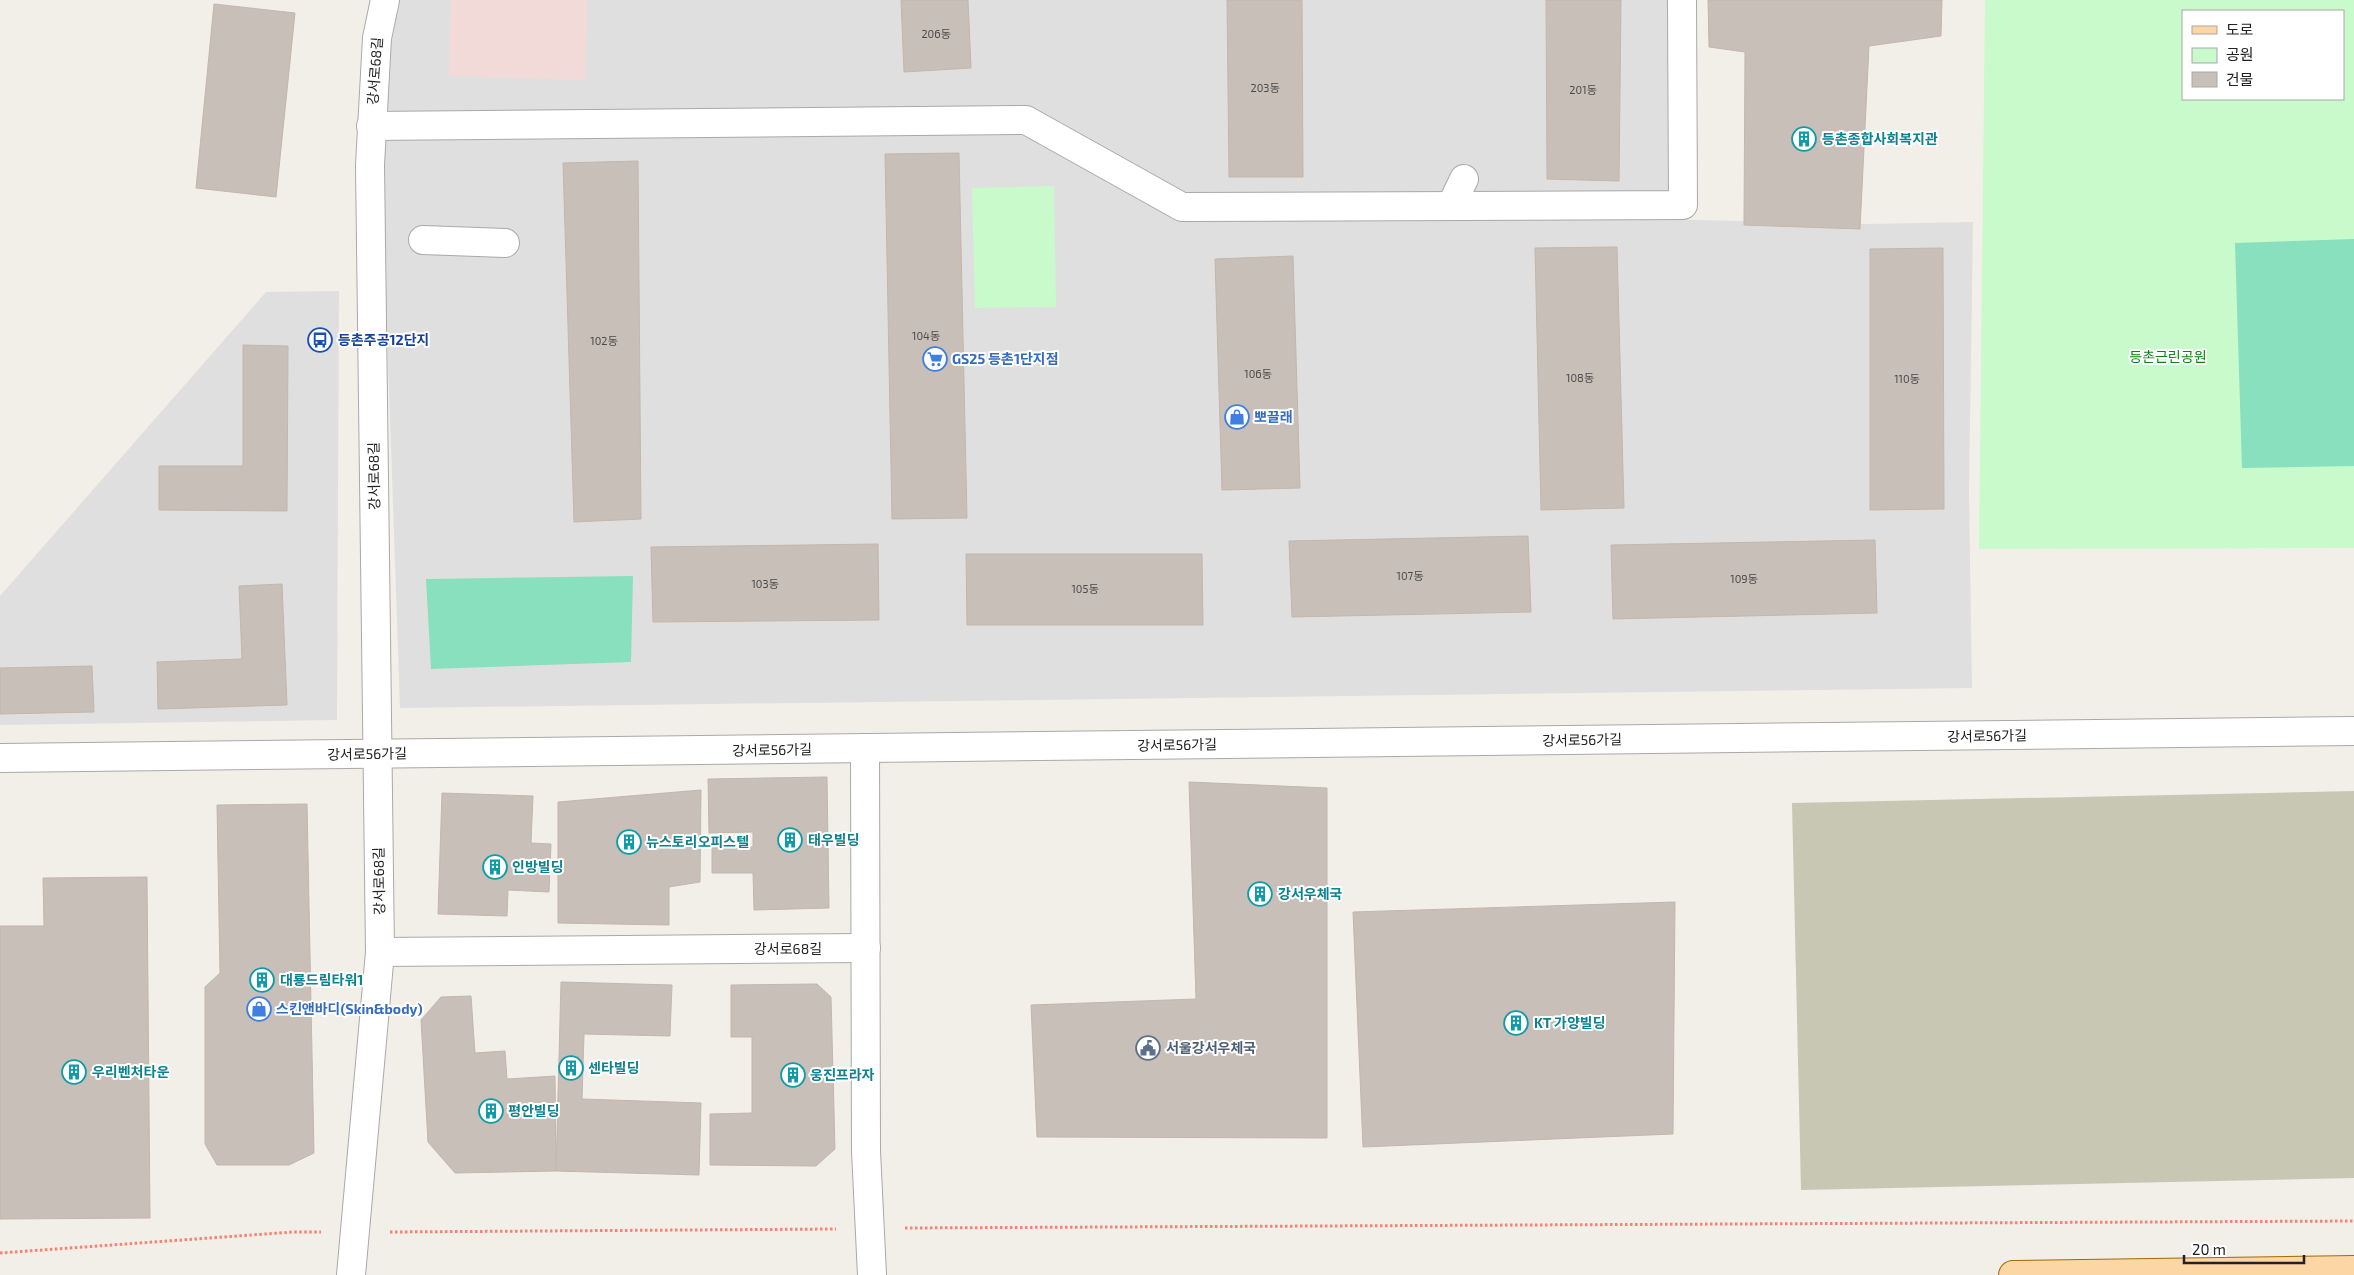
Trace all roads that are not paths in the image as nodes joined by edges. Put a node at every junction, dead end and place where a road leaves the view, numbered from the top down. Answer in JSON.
{"nodes":[{"id":1,"x":385,"y":0,"type":"edge"},
{"id":2,"x":1682,"y":0,"type":"edge"},
{"id":3,"x":372,"y":126,"type":"junction"},
{"id":4,"x":1464,"y":179,"type":"dead end"},
{"id":5,"x":1451,"y":206,"type":"junction"},
{"id":6,"x":423,"y":240,"type":"dead end"},
{"id":7,"x":505,"y":243,"type":"dead end"},
{"id":8,"x":2354,"y":732,"type":"edge"},
{"id":9,"x":865,"y":748,"type":"junction"},
{"id":10,"x":378,"y":754,"type":"junction"},
{"id":11,"x":0,"y":758,"type":"edge"},
{"id":12,"x":866,"y":948,"type":"junction"},
{"id":13,"x":380,"y":952,"type":"junction"},
{"id":14,"x":2354,"y":1270,"type":"edge"},
{"id":15,"x":351,"y":1275,"type":"edge"},
{"id":16,"x":872,"y":1275,"type":"edge"},
{"id":17,"x":2013,"y":1275,"type":"edge"}],
"edges":[{"from":1,"to":3,"type":"street","name":"강서로68길"},
{"from":2,"to":5,"type":"street"},
{"from":3,"to":5,"type":"street"},
{"from":3,"to":10,"type":"street","name":"강서로68길"},
{"from":4,"to":5,"type":"street"},
{"from":6,"to":7,"type":"street"},
{"from":8,"to":9,"type":"street","name":"강서로56가길"},
{"from":9,"to":10,"type":"street","name":"강서로56가길"},
{"from":9,"to":12,"type":"street"},
{"from":10,"to":11,"type":"street","name":"강서로56가길"},
{"from":10,"to":13,"type":"street","name":"강서로68길"},
{"from":12,"to":13,"type":"street","name":"강서로68길"},
{"from":12,"to":16,"type":"street"},
{"from":13,"to":15,"type":"street","name":"강서로68길"},
{"from":14,"to":17,"type":"main road"}]}
